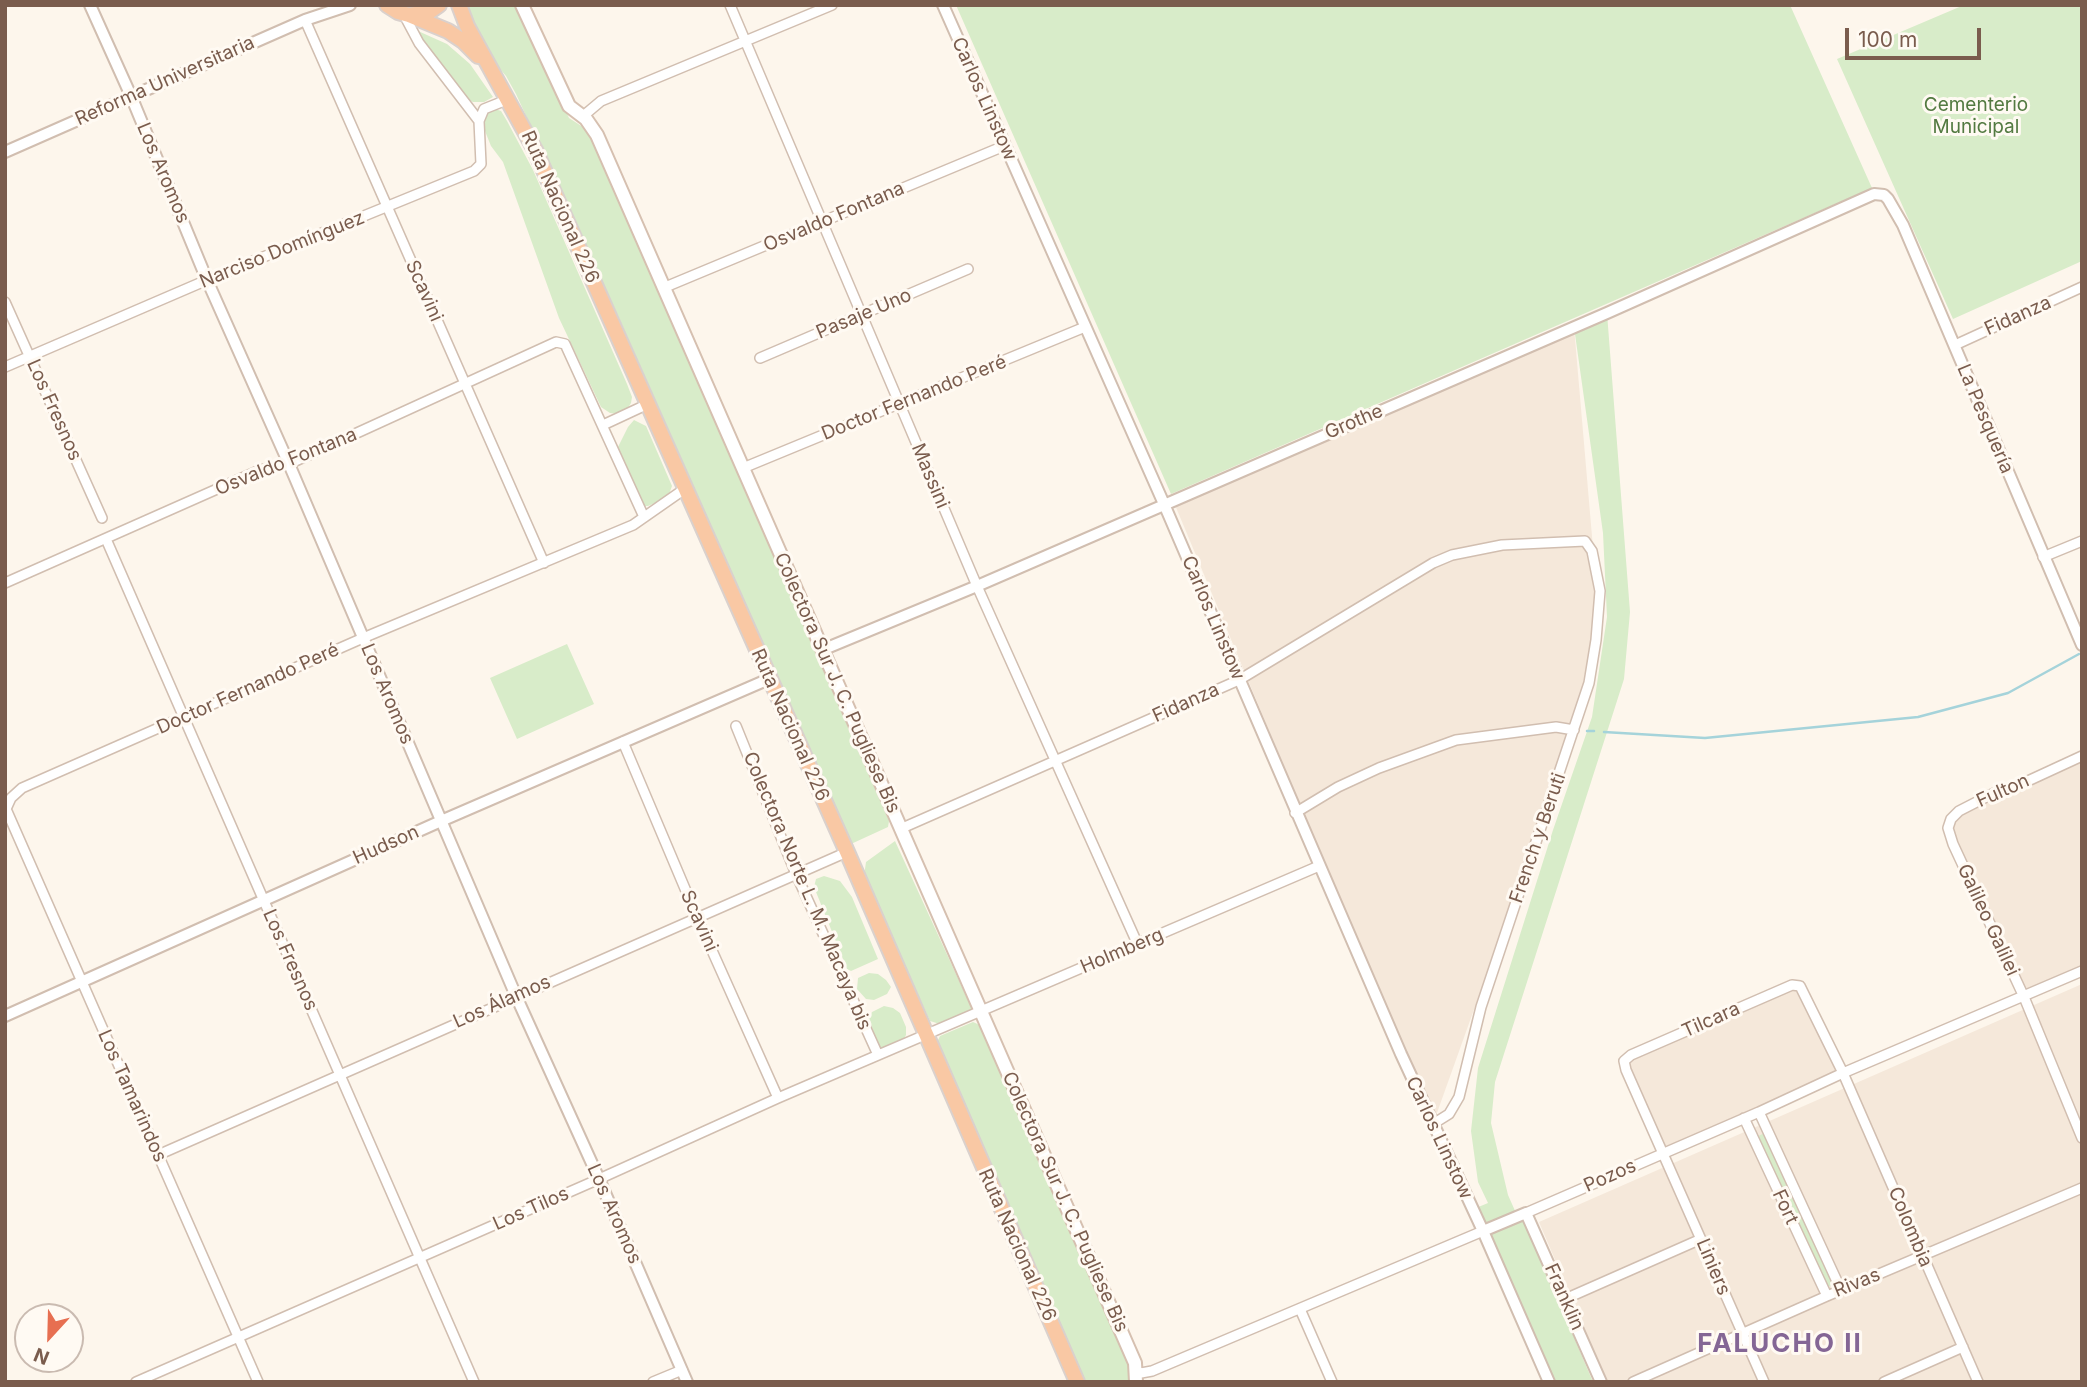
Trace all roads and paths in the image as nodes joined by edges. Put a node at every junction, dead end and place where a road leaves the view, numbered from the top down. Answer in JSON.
{"nodes":[{"id":1,"x":90,"y":5,"type":"edge"},
{"id":2,"x":336,"y":5,"type":"edge"},
{"id":3,"x":350,"y":5,"type":"edge"},
{"id":4,"x":375,"y":5,"type":"edge"},
{"id":5,"x":439,"y":5,"type":"edge"},
{"id":6,"x":458,"y":5,"type":"edge"},
{"id":7,"x":522,"y":5,"type":"edge"},
{"id":8,"x":730,"y":5,"type":"edge"},
{"id":9,"x":832,"y":5,"type":"edge"},
{"id":10,"x":943,"y":5,"type":"edge"},
{"id":11,"x":325,"y":11,"type":"junction"},
{"id":12,"x":399,"y":11,"type":"edge"},
{"id":13,"x":304,"y":20,"type":"junction"},
{"id":14,"x":746,"y":42,"type":"junction"},
{"id":15,"x":493,"y":73,"type":"junction"},
{"id":16,"x":131,"y":96,"type":"junction"},
{"id":17,"x":509,"y":99,"type":"junction"},
{"id":18,"x":582,"y":117,"type":"junction"},
{"id":19,"x":479,"y":121,"type":"junction"},
{"id":20,"x":1004,"y":146,"type":"junction"},
{"id":21,"x":5,"y":152,"type":"edge"},
{"id":22,"x":1884,"y":195,"type":"joint"},
{"id":23,"x":386,"y":208,"type":"junction"},
{"id":24,"x":821,"y":223,"type":"junction"},
{"id":25,"x":968,"y":269,"type":"dead end"},
{"id":26,"x":207,"y":280,"type":"junction"},
{"id":27,"x":2082,"y":287,"type":"edge"},
{"id":28,"x":663,"y":288,"type":"junction"},
{"id":29,"x":5,"y":302,"type":"edge"},
{"id":30,"x":860,"y":316,"type":"junction"},
{"id":31,"x":1084,"y":327,"type":"junction"},
{"id":32,"x":1955,"y":345,"type":"junction"},
{"id":33,"x":29,"y":356,"type":"junction"},
{"id":34,"x":760,"y":358,"type":"dead end"},
{"id":35,"x":5,"y":367,"type":"edge"},
{"id":36,"x":466,"y":384,"type":"junction"},
{"id":37,"x":648,"y":404,"type":"junction"},
{"id":38,"x":899,"y":404,"type":"junction"},
{"id":39,"x":603,"y":425,"type":"junction"},
{"id":40,"x":289,"y":464,"type":"junction"},
{"id":41,"x":743,"y":468,"type":"junction"},
{"id":42,"x":686,"y":488,"type":"junction"},
{"id":43,"x":1164,"y":505,"type":"junction"},
{"id":44,"x":644,"y":517,"type":"junction"},
{"id":45,"x":102,"y":518,"type":"dead end"},
{"id":46,"x":106,"y":538,"type":"junction"},
{"id":47,"x":1584,"y":541,"type":"joint"},
{"id":48,"x":2082,"y":541,"type":"edge"},
{"id":49,"x":2043,"y":557,"type":"junction"},
{"id":50,"x":544,"y":563,"type":"junction"},
{"id":51,"x":5,"y":583,"type":"edge"},
{"id":52,"x":977,"y":586,"type":"junction"},
{"id":53,"x":363,"y":638,"type":"junction"},
{"id":54,"x":2082,"y":645,"type":"edge"},
{"id":55,"x":822,"y":650,"type":"junction"},
{"id":56,"x":769,"y":679,"type":"junction"},
{"id":57,"x":1239,"y":680,"type":"junction"},
{"id":58,"x":184,"y":718,"type":"junction"},
{"id":59,"x":736,"y":726,"type":"dead end"},
{"id":60,"x":1574,"y":730,"type":"junction"},
{"id":61,"x":623,"y":742,"type":"junction"},
{"id":62,"x":2082,"y":756,"type":"edge"},
{"id":63,"x":1057,"y":760,"type":"junction"},
{"id":64,"x":6,"y":809,"type":"edge"},
{"id":65,"x":1295,"y":813,"type":"junction"},
{"id":66,"x":441,"y":821,"type":"junction"},
{"id":67,"x":900,"y":829,"type":"junction"},
{"id":68,"x":1953,"y":844,"type":"joint"},
{"id":69,"x":847,"y":852,"type":"junction"},
{"id":70,"x":1319,"y":866,"type":"junction"},
{"id":71,"x":796,"y":874,"type":"junction"},
{"id":72,"x":263,"y":900,"type":"junction"},
{"id":73,"x":697,"y":917,"type":"junction"},
{"id":74,"x":1138,"y":945,"type":"junction"},
{"id":75,"x":2082,"y":971,"type":"edge"},
{"id":76,"x":81,"y":982,"type":"junction"},
{"id":77,"x":1800,"y":986,"type":"joint"},
{"id":78,"x":516,"y":996,"type":"junction"},
{"id":79,"x":2024,"y":997,"type":"junction"},
{"id":80,"x":982,"y":1012,"type":"junction"},
{"id":81,"x":5,"y":1016,"type":"edge"},
{"id":82,"x":926,"y":1036,"type":"junction"},
{"id":83,"x":878,"y":1055,"type":"junction"},
{"id":84,"x":1625,"y":1061,"type":"joint"},
{"id":85,"x":1843,"y":1073,"type":"junction"},
{"id":86,"x":339,"y":1074,"type":"junction"},
{"id":87,"x":778,"y":1098,"type":"junction"},
{"id":88,"x":1759,"y":1112,"type":"junction"},
{"id":89,"x":1744,"y":1118,"type":"junction"},
{"id":90,"x":1433,"y":1124,"type":"junction"},
{"id":91,"x":2082,"y":1138,"type":"edge"},
{"id":92,"x":1664,"y":1152,"type":"junction"},
{"id":93,"x":158,"y":1154,"type":"junction"},
{"id":94,"x":599,"y":1179,"type":"junction"},
{"id":95,"x":2082,"y":1188,"type":"edge"},
{"id":96,"x":1526,"y":1213,"type":"junction"},
{"id":97,"x":1483,"y":1231,"type":"junction"},
{"id":98,"x":1701,"y":1239,"type":"junction"},
{"id":99,"x":1923,"y":1257,"type":"junction"},
{"id":100,"x":419,"y":1258,"type":"junction"},
{"id":101,"x":1841,"y":1290,"type":"junction"},
{"id":102,"x":1826,"y":1296,"type":"junction"},
{"id":103,"x":1565,"y":1299,"type":"junction"},
{"id":104,"x":1300,"y":1309,"type":"junction"},
{"id":105,"x":1742,"y":1334,"type":"junction"},
{"id":106,"x":239,"y":1337,"type":"junction"},
{"id":107,"x":1963,"y":1347,"type":"junction"},
{"id":108,"x":682,"y":1370,"type":"junction"},
{"id":109,"x":1136,"y":1376,"type":"edge"},
{"id":110,"x":136,"y":1382,"type":"edge"},
{"id":111,"x":258,"y":1382,"type":"edge"},
{"id":112,"x":474,"y":1382,"type":"edge"},
{"id":113,"x":653,"y":1382,"type":"edge"},
{"id":114,"x":687,"y":1382,"type":"edge"},
{"id":115,"x":1077,"y":1382,"type":"edge"},
{"id":116,"x":1332,"y":1382,"type":"edge"},
{"id":117,"x":1549,"y":1382,"type":"edge"},
{"id":118,"x":1601,"y":1382,"type":"edge"},
{"id":119,"x":1633,"y":1382,"type":"edge"},
{"id":120,"x":1764,"y":1382,"type":"edge"},
{"id":121,"x":1884,"y":1382,"type":"edge"},
{"id":122,"x":1978,"y":1382,"type":"edge"}],
"edges":[{"from":1,"to":16,"type":"street","name":"Los Aromos"},
{"from":2,"to":11,"type":"street","name":"Reforma Universitaria"},
{"from":3,"to":11,"type":"street","name":"Reforma Universitaria"},
{"from":4,"to":12,"type":"street"},
{"from":5,"to":12,"type":"highway"},
{"from":6,"to":15,"type":"highway","name":"Ruta Nacional 226"},
{"from":7,"to":18,"type":"main road","name":"Colectora Sur J. C. Pugliese Bis"},
{"from":8,"to":14,"type":"street","name":"Massini"},
{"from":9,"to":14,"type":"street"},
{"from":10,"to":20,"type":"street","name":"Carlos Linstow"},
{"from":11,"to":13,"type":"street","name":"Reforma Universitaria"},
{"from":12,"to":15,"type":"highway","name":"Ruta Nacional 226"},
{"from":12,"to":19,"type":"street"},
{"from":13,"to":16,"type":"street","name":"Reforma Universitaria"},
{"from":13,"to":23,"type":"street","name":"Scavini"},
{"from":14,"to":18,"type":"street"},
{"from":14,"to":24,"type":"street","name":"Massini"},
{"from":15,"to":17,"type":"highway","name":"Ruta Nacional 226"},
{"from":16,"to":21,"type":"street","name":"Reforma Universitaria"},
{"from":16,"to":26,"type":"street","name":"Los Aromos"},
{"from":17,"to":19,"type":"street"},
{"from":17,"to":37,"type":"highway","name":"Ruta Nacional 226"},
{"from":18,"to":28,"type":"main road","name":"Colectora Sur J. C. Pugliese Bis"},
{"from":19,"to":23,"type":"street","name":"Narciso Domínguez"},
{"from":20,"to":24,"type":"street","name":"Osvaldo Fontana"},
{"from":20,"to":31,"type":"street","name":"Carlos Linstow"},
{"from":22,"to":32,"type":"street","name":"La Pesquería"},
{"from":22,"to":43,"type":"street","name":"Grothe"},
{"from":23,"to":26,"type":"street","name":"Narciso Domínguez"},
{"from":23,"to":36,"type":"street","name":"Scavini"},
{"from":24,"to":28,"type":"street","name":"Osvaldo Fontana"},
{"from":24,"to":30,"type":"street","name":"Massini"},
{"from":25,"to":30,"type":"street","name":"Pasaje Uno"},
{"from":26,"to":33,"type":"street","name":"Narciso Domínguez"},
{"from":26,"to":40,"type":"street","name":"Los Aromos"},
{"from":27,"to":32,"type":"street","name":"Fidanza"},
{"from":28,"to":41,"type":"main road","name":"Colectora Sur J. C. Pugliese Bis"},
{"from":29,"to":33,"type":"street","name":"Los Fresnos"},
{"from":30,"to":34,"type":"street","name":"Pasaje Uno"},
{"from":30,"to":38,"type":"street","name":"Massini"},
{"from":31,"to":38,"type":"street","name":"Doctor Fernando Peré"},
{"from":31,"to":43,"type":"street","name":"Carlos Linstow"},
{"from":32,"to":49,"type":"street","name":"La Pesquería"},
{"from":33,"to":35,"type":"street","name":"Narciso Domínguez"},
{"from":33,"to":45,"type":"street","name":"Los Fresnos"},
{"from":36,"to":39,"type":"street","name":"Osvaldo Fontana"},
{"from":36,"to":40,"type":"street","name":"Osvaldo Fontana"},
{"from":36,"to":50,"type":"street","name":"Scavini"},
{"from":37,"to":39,"type":"street"},
{"from":37,"to":42,"type":"highway","name":"Ruta Nacional 226"},
{"from":38,"to":41,"type":"street","name":"Doctor Fernando Peré"},
{"from":38,"to":52,"type":"street","name":"Massini"},
{"from":39,"to":44,"type":"street"},
{"from":40,"to":46,"type":"street","name":"Osvaldo Fontana"},
{"from":40,"to":53,"type":"street","name":"Los Aromos"},
{"from":41,"to":55,"type":"main road","name":"Colectora Sur J. C. Pugliese Bis"},
{"from":42,"to":44,"type":"street","name":"Doctor Fernando Peré"},
{"from":42,"to":56,"type":"highway","name":"Ruta Nacional 226"},
{"from":43,"to":52,"type":"street","name":"Grothe"},
{"from":43,"to":57,"type":"street","name":"Carlos Linstow"},
{"from":44,"to":50,"type":"street","name":"Doctor Fernando Peré"},
{"from":46,"to":51,"type":"street","name":"Osvaldo Fontana"},
{"from":46,"to":58,"type":"street","name":"Los Fresnos"},
{"from":47,"to":57,"type":"street","name":"Fidanza"},
{"from":47,"to":60,"type":"street","name":"French y Beruti"},
{"from":48,"to":49,"type":"street"},
{"from":49,"to":54,"type":"street","name":"La Pesquería"},
{"from":50,"to":53,"type":"street","name":"Doctor Fernando Peré"},
{"from":52,"to":55,"type":"street","name":"Grothe"},
{"from":52,"to":63,"type":"street","name":"Massini"},
{"from":53,"to":58,"type":"street","name":"Doctor Fernando Peré"},
{"from":53,"to":66,"type":"street","name":"Los Aromos"},
{"from":55,"to":67,"type":"main road","name":"Colectora Sur J. C. Pugliese Bis"},
{"from":56,"to":61,"type":"street","name":"Hudson"},
{"from":56,"to":69,"type":"highway","name":"Ruta Nacional 226"},
{"from":57,"to":63,"type":"street","name":"Fidanza"},
{"from":57,"to":65,"type":"street","name":"Carlos Linstow"},
{"from":58,"to":64,"type":"street","name":"Doctor Fernando Peré"},
{"from":58,"to":72,"type":"street","name":"Los Fresnos"},
{"from":59,"to":71,"type":"street","name":"Colectora Norte L. M. Macaya bis"},
{"from":60,"to":65,"type":"street"},
{"from":60,"to":90,"type":"street","name":"French y Beruti"},
{"from":61,"to":66,"type":"street","name":"Hudson"},
{"from":61,"to":73,"type":"street","name":"Scavini"},
{"from":62,"to":68,"type":"street","name":"Fulton"},
{"from":63,"to":67,"type":"street","name":"Fidanza"},
{"from":63,"to":74,"type":"street","name":"Massini"},
{"from":64,"to":76,"type":"street","name":"Los Tamarindos"},
{"from":65,"to":70,"type":"street","name":"Carlos Linstow"},
{"from":66,"to":72,"type":"street","name":"Hudson"},
{"from":66,"to":78,"type":"street","name":"Los Aromos"},
{"from":67,"to":80,"type":"main road","name":"Colectora Sur J. C. Pugliese Bis"},
{"from":68,"to":79,"type":"street","name":"Galileo Galilei"},
{"from":69,"to":71,"type":"street","name":"Los Álamos"},
{"from":69,"to":82,"type":"highway","name":"Ruta Nacional 226"},
{"from":70,"to":74,"type":"street","name":"Holmberg"},
{"from":70,"to":90,"type":"street","name":"Carlos Linstow"},
{"from":71,"to":73,"type":"street","name":"Los Álamos"},
{"from":71,"to":83,"type":"street","name":"Colectora Norte L. M. Macaya bis"},
{"from":72,"to":76,"type":"street","name":"Hudson"},
{"from":72,"to":86,"type":"street","name":"Los Fresnos"},
{"from":73,"to":78,"type":"street","name":"Los Álamos"},
{"from":73,"to":87,"type":"street","name":"Scavini"},
{"from":74,"to":80,"type":"street","name":"Holmberg"},
{"from":75,"to":79,"type":"street","name":"Pozos"},
{"from":76,"to":81,"type":"street","name":"Hudson"},
{"from":76,"to":93,"type":"street","name":"Los Tamarindos"},
{"from":77,"to":84,"type":"street","name":"Tilcara"},
{"from":77,"to":85,"type":"street","name":"Colombia"},
{"from":78,"to":86,"type":"street","name":"Los Álamos"},
{"from":78,"to":94,"type":"street","name":"Los Aromos"},
{"from":79,"to":85,"type":"street","name":"Pozos"},
{"from":79,"to":91,"type":"street","name":"Galileo Galilei"},
{"from":80,"to":82,"type":"street","name":"Holmberg"},
{"from":80,"to":109,"type":"main road","name":"Colectora Sur J. C. Pugliese Bis"},
{"from":82,"to":83,"type":"street","name":"Los Tilos"},
{"from":82,"to":115,"type":"highway","name":"Ruta Nacional 226"},
{"from":83,"to":87,"type":"street","name":"Los Tilos"},
{"from":84,"to":92,"type":"street","name":"Liniers"},
{"from":85,"to":88,"type":"street","name":"Pozos"},
{"from":85,"to":99,"type":"street","name":"Colombia"},
{"from":86,"to":93,"type":"street","name":"Los Álamos"},
{"from":86,"to":100,"type":"street","name":"Los Fresnos"},
{"from":87,"to":94,"type":"street","name":"Los Tilos"},
{"from":88,"to":89,"type":"street","name":"Pozos"},
{"from":88,"to":101,"type":"street","name":"Fort"},
{"from":89,"to":92,"type":"street","name":"Pozos"},
{"from":89,"to":102,"type":"street","name":"Fort"},
{"from":90,"to":97,"type":"street","name":"Carlos Linstow"},
{"from":92,"to":96,"type":"street","name":"Pozos"},
{"from":92,"to":98,"type":"street","name":"Liniers"},
{"from":93,"to":106,"type":"street","name":"Los Tamarindos"},
{"from":94,"to":100,"type":"street","name":"Los Tilos"},
{"from":94,"to":108,"type":"street","name":"Los Aromos"},
{"from":95,"to":99,"type":"street","name":"Rivas"},
{"from":96,"to":97,"type":"street","name":"Pozos"},
{"from":96,"to":103,"type":"street","name":"Franklin"},
{"from":97,"to":104,"type":"street","name":"Pozos"},
{"from":97,"to":117,"type":"street","name":"Carlos Linstow"},
{"from":98,"to":103,"type":"street"},
{"from":98,"to":105,"type":"street","name":"Liniers"},
{"from":99,"to":101,"type":"street","name":"Rivas"},
{"from":99,"to":107,"type":"street","name":"Colombia"},
{"from":100,"to":106,"type":"street","name":"Los Tilos"},
{"from":100,"to":112,"type":"street","name":"Los Fresnos"},
{"from":101,"to":102,"type":"street","name":"Rivas"},
{"from":102,"to":105,"type":"street","name":"Rivas"},
{"from":103,"to":118,"type":"street","name":"Franklin"},
{"from":104,"to":109,"type":"street","name":"Pozos"},
{"from":104,"to":116,"type":"street"},
{"from":105,"to":119,"type":"street","name":"Rivas"},
{"from":105,"to":120,"type":"street","name":"Liniers"},
{"from":106,"to":110,"type":"street","name":"Los Tilos"},
{"from":106,"to":111,"type":"street","name":"Los Tamarindos"},
{"from":107,"to":121,"type":"street"},
{"from":107,"to":122,"type":"street","name":"Colombia"},
{"from":108,"to":113,"type":"street"},
{"from":108,"to":114,"type":"street","name":"Los Aromos"}]}
